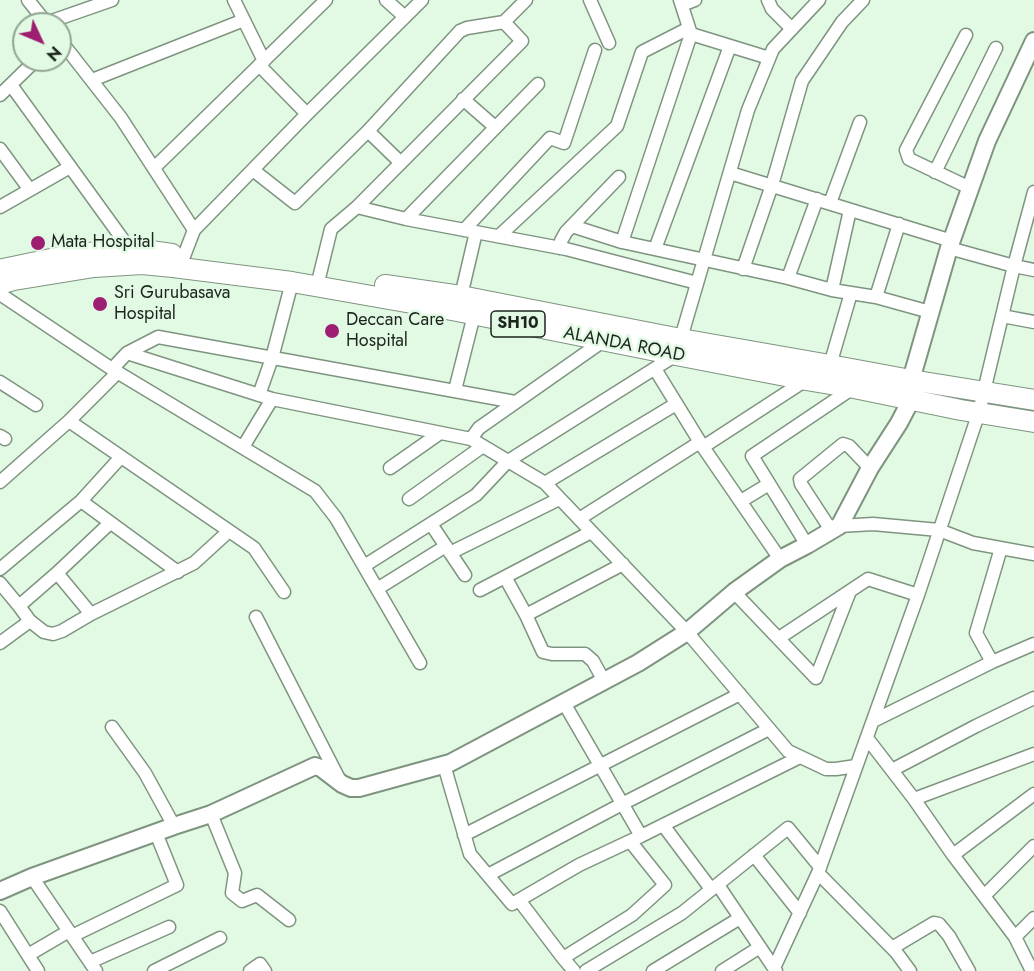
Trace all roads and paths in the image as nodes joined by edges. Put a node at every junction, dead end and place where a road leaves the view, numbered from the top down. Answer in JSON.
{"nodes":[{"id":1,"x":28,"y":0,"type":"edge"},
{"id":2,"x":112,"y":0,"type":"edge"},
{"id":3,"x":234,"y":0,"type":"edge"},
{"id":4,"x":386,"y":0,"type":"edge"},
{"id":5,"x":422,"y":0,"type":"edge"},
{"id":6,"x":526,"y":0,"type":"edge"},
{"id":7,"x":695,"y":0,"type":"edge"},
{"id":8,"x":768,"y":0,"type":"edge"},
{"id":9,"x":819,"y":0,"type":"edge"},
{"id":10,"x":863,"y":0,"type":"edge"},
{"id":11,"x":594,"y":1,"type":"edge"},
{"id":12,"x":681,"y":2,"type":"edge"},
{"id":13,"x":319,"y":3,"type":"edge"},
{"id":14,"x":38,"y":12,"type":"edge"},
{"id":15,"x":72,"y":14,"type":"edge"},
{"id":16,"x":405,"y":17,"type":"junction"},
{"id":17,"x":244,"y":21,"type":"junction"},
{"id":18,"x":504,"y":22,"type":"junction"},
{"id":19,"x":792,"y":29,"type":"junction"},
{"id":20,"x":690,"y":31,"type":"junction"},
{"id":21,"x":966,"y":36,"type":"dead end"},
{"id":22,"x":1034,"y":41,"type":"edge"},
{"id":23,"x":609,"y":43,"type":"dead end"},
{"id":24,"x":730,"y":46,"type":"junction"},
{"id":25,"x":996,"y":48,"type":"dead end"},
{"id":26,"x":595,"y":50,"type":"dead end"},
{"id":27,"x":72,"y":55,"type":"edge"},
{"id":28,"x":770,"y":58,"type":"junction"},
{"id":29,"x":261,"y":63,"type":"junction"},
{"id":30,"x":24,"y":72,"type":"edge"},
{"id":31,"x":92,"y":80,"type":"junction"},
{"id":32,"x":538,"y":84,"type":"dead end"},
{"id":33,"x":11,"y":85,"type":"junction"},
{"id":34,"x":0,"y":96,"type":"edge"},
{"id":35,"x":463,"y":99,"type":"junction"},
{"id":36,"x":307,"y":114,"type":"junction"},
{"id":37,"x":860,"y":122,"type":"dead end"},
{"id":38,"x":495,"y":127,"type":"junction"},
{"id":39,"x":368,"y":131,"type":"junction"},
{"id":40,"x":0,"y":149,"type":"edge"},
{"id":41,"x":401,"y":163,"type":"junction"},
{"id":42,"x":70,"y":167,"type":"junction"},
{"id":43,"x":154,"y":168,"type":"junction"},
{"id":44,"x":253,"y":170,"type":"junction"},
{"id":45,"x":935,"y":171,"type":"junction"},
{"id":46,"x":730,"y":173,"type":"junction"},
{"id":47,"x":619,"y":177,"type":"dead end"},
{"id":48,"x":772,"y":185,"type":"junction"},
{"id":49,"x":970,"y":188,"type":"junction"},
{"id":50,"x":30,"y":190,"type":"junction"},
{"id":51,"x":1034,"y":192,"type":"edge"},
{"id":52,"x":817,"y":199,"type":"junction"},
{"id":53,"x":830,"y":203,"type":"junction"},
{"id":54,"x":0,"y":207,"type":"edge"},
{"id":55,"x":357,"y":207,"type":"junction"},
{"id":56,"x":850,"y":210,"type":"junction"},
{"id":57,"x":406,"y":219,"type":"junction"},
{"id":58,"x":898,"y":224,"type":"junction"},
{"id":59,"x":572,"y":226,"type":"junction"},
{"id":60,"x":194,"y":230,"type":"junction"},
{"id":61,"x":470,"y":231,"type":"junction"},
{"id":62,"x":499,"y":236,"type":"junction"},
{"id":63,"x":622,"y":242,"type":"junction"},
{"id":64,"x":951,"y":244,"type":"junction"},
{"id":65,"x":129,"y":248,"type":"junction"},
{"id":66,"x":560,"y":248,"type":"junction"},
{"id":67,"x":655,"y":249,"type":"junction"},
{"id":68,"x":704,"y":260,"type":"junction"},
{"id":69,"x":179,"y":261,"type":"junction"},
{"id":70,"x":1014,"y":266,"type":"junction"},
{"id":71,"x":743,"y":269,"type":"junction"},
{"id":72,"x":1034,"y":270,"type":"edge"},
{"id":73,"x":788,"y":278,"type":"junction"},
{"id":74,"x":318,"y":280,"type":"junction"},
{"id":75,"x":2,"y":281,"type":"edge"},
{"id":76,"x":292,"y":282,"type":"junction"},
{"id":77,"x":698,"y":283,"type":"junction"},
{"id":78,"x":832,"y":290,"type":"junction"},
{"id":79,"x":851,"y":293,"type":"junction"},
{"id":80,"x":461,"y":296,"type":"junction"},
{"id":81,"x":876,"y":297,"type":"junction"},
{"id":82,"x":930,"y":312,"type":"junction"},
{"id":83,"x":474,"y":315,"type":"junction"},
{"id":84,"x":1002,"y":316,"type":"junction"},
{"id":85,"x":1034,"y":322,"type":"edge"},
{"id":86,"x":603,"y":341,"type":"junction"},
{"id":87,"x":679,"y":347,"type":"junction"},
{"id":88,"x":127,"y":353,"type":"junction"},
{"id":89,"x":272,"y":358,"type":"junction"},
{"id":90,"x":830,"y":365,"type":"junction"},
{"id":91,"x":655,"y":369,"type":"junction"},
{"id":92,"x":115,"y":371,"type":"junction"},
{"id":93,"x":806,"y":380,"type":"junction"},
{"id":94,"x":911,"y":380,"type":"junction"},
{"id":95,"x":0,"y":382,"type":"edge"},
{"id":96,"x":854,"y":387,"type":"junction"},
{"id":97,"x":455,"y":390,"type":"junction"},
{"id":98,"x":983,"y":391,"type":"junction"},
{"id":99,"x":259,"y":395,"type":"junction"},
{"id":100,"x":272,"y":399,"type":"junction"},
{"id":101,"x":911,"y":400,"type":"junction"},
{"id":102,"x":1034,"y":400,"type":"edge"},
{"id":103,"x":515,"y":402,"type":"junction"},
{"id":104,"x":676,"y":404,"type":"junction"},
{"id":105,"x":36,"y":405,"type":"dead end"},
{"id":106,"x":979,"y":412,"type":"junction"},
{"id":107,"x":69,"y":421,"type":"junction"},
{"id":108,"x":1034,"y":422,"type":"edge"},
{"id":109,"x":440,"y":433,"type":"junction"},
{"id":110,"x":471,"y":439,"type":"junction"},
{"id":111,"x":701,"y":445,"type":"junction"},
{"id":112,"x":483,"y":446,"type":"junction"},
{"id":113,"x":243,"y":447,"type":"junction"},
{"id":114,"x":121,"y":457,"type":"junction"},
{"id":115,"x":508,"y":461,"type":"junction"},
{"id":116,"x":390,"y":468,"type":"dead end"},
{"id":117,"x":870,"y":468,"type":"junction"},
{"id":118,"x":0,"y":482,"type":"edge"},
{"id":119,"x":545,"y":483,"type":"junction"},
{"id":120,"x":769,"y":484,"type":"junction"},
{"id":121,"x":409,"y":499,"type":"dead end"},
{"id":122,"x":560,"y":499,"type":"junction"},
{"id":123,"x":81,"y":501,"type":"junction"},
{"id":124,"x":741,"y":501,"type":"junction"},
{"id":125,"x":579,"y":519,"type":"junction"},
{"id":126,"x":110,"y":523,"type":"junction"},
{"id":127,"x":431,"y":524,"type":"junction"},
{"id":128,"x":835,"y":528,"type":"junction"},
{"id":129,"x":939,"y":530,"type":"junction"},
{"id":130,"x":229,"y":531,"type":"junction"},
{"id":131,"x":591,"y":532,"type":"junction"},
{"id":132,"x":807,"y":545,"type":"junction"},
{"id":133,"x":1001,"y":548,"type":"junction"},
{"id":134,"x":448,"y":549,"type":"junction"},
{"id":135,"x":1034,"y":554,"type":"edge"},
{"id":136,"x":780,"y":559,"type":"junction"},
{"id":137,"x":623,"y":564,"type":"junction"},
{"id":138,"x":364,"y":566,"type":"junction"},
{"id":139,"x":0,"y":569,"type":"edge"},
{"id":140,"x":177,"y":572,"type":"junction"},
{"id":141,"x":57,"y":573,"type":"junction"},
{"id":142,"x":465,"y":575,"type":"dead end"},
{"id":143,"x":505,"y":577,"type":"junction"},
{"id":144,"x":377,"y":589,"type":"junction"},
{"id":145,"x":480,"y":590,"type":"dead end"},
{"id":146,"x":850,"y":591,"type":"junction"},
{"id":147,"x":2,"y":592,"type":"edge"},
{"id":148,"x":284,"y":592,"type":"dead end"},
{"id":149,"x":734,"y":592,"type":"junction"},
{"id":150,"x":918,"y":595,"type":"junction"},
{"id":151,"x":19,"y":606,"type":"junction"},
{"id":152,"x":91,"y":614,"type":"junction"},
{"id":153,"x":526,"y":615,"type":"junction"},
{"id":154,"x":256,"y":617,"type":"dead end"},
{"id":155,"x":30,"y":621,"type":"junction"},
{"id":156,"x":687,"y":632,"type":"junction"},
{"id":157,"x":779,"y":638,"type":"junction"},
{"id":158,"x":0,"y":643,"type":"edge"},
{"id":159,"x":1034,"y":644,"type":"edge"},
{"id":160,"x":992,"y":662,"type":"junction"},
{"id":161,"x":420,"y":663,"type":"dead end"},
{"id":162,"x":604,"y":681,"type":"junction"},
{"id":163,"x":740,"y":694,"type":"junction"},
{"id":164,"x":1034,"y":698,"type":"edge"},
{"id":165,"x":564,"y":703,"type":"junction"},
{"id":166,"x":873,"y":721,"type":"junction"},
{"id":167,"x":112,"y":727,"type":"dead end"},
{"id":168,"x":769,"y":729,"type":"junction"},
{"id":169,"x":867,"y":738,"type":"junction"},
{"id":170,"x":1034,"y":753,"type":"edge"},
{"id":171,"x":800,"y":757,"type":"junction"},
{"id":172,"x":444,"y":765,"type":"junction"},
{"id":173,"x":600,"y":765,"type":"junction"},
{"id":174,"x":856,"y":766,"type":"junction"},
{"id":175,"x":892,"y":770,"type":"junction"},
{"id":176,"x":342,"y":784,"type":"junction"},
{"id":177,"x":1034,"y":794,"type":"edge"},
{"id":178,"x":914,"y":799,"type":"junction"},
{"id":179,"x":622,"y":804,"type":"junction"},
{"id":180,"x":211,"y":814,"type":"junction"},
{"id":181,"x":663,"y":825,"type":"junction"},
{"id":182,"x":174,"y":826,"type":"junction"},
{"id":183,"x":156,"y":832,"type":"junction"},
{"id":184,"x":464,"y":834,"type":"junction"},
{"id":185,"x":635,"y":838,"type":"junction"},
{"id":186,"x":1034,"y":846,"type":"edge"},
{"id":187,"x":754,"y":855,"type":"junction"},
{"id":188,"x":953,"y":855,"type":"junction"},
{"id":189,"x":819,"y":870,"type":"junction"},
{"id":190,"x":488,"y":875,"type":"junction"},
{"id":191,"x":32,"y":877,"type":"junction"},
{"id":192,"x":715,"y":887,"type":"junction"},
{"id":193,"x":0,"y":891,"type":"edge"},
{"id":194,"x":984,"y":896,"type":"junction"},
{"id":195,"x":519,"y":900,"type":"junction"},
{"id":196,"x":0,"y":911,"type":"edge"},
{"id":197,"x":800,"y":913,"type":"junction"},
{"id":198,"x":740,"y":918,"type":"junction"},
{"id":199,"x":1034,"y":918,"type":"edge"},
{"id":200,"x":289,"y":920,"type":"dead end"},
{"id":201,"x":169,"y":927,"type":"dead end"},
{"id":202,"x":70,"y":934,"type":"junction"},
{"id":203,"x":1015,"y":937,"type":"junction"},
{"id":204,"x":220,"y":938,"type":"dead end"},
{"id":205,"x":760,"y":947,"type":"junction"},
{"id":206,"x":892,"y":948,"type":"junction"},
{"id":207,"x":28,"y":955,"type":"junction"},
{"id":208,"x":563,"y":958,"type":"junction"},
{"id":209,"x":93,"y":967,"type":"edge"},
{"id":210,"x":775,"y":970,"type":"edge"},
{"id":211,"x":38,"y":971,"type":"edge"},
{"id":212,"x":154,"y":971,"type":"edge"},
{"id":213,"x":250,"y":971,"type":"edge"},
{"id":214,"x":265,"y":971,"type":"edge"},
{"id":215,"x":574,"y":971,"type":"edge"},
{"id":216,"x":586,"y":971,"type":"edge"},
{"id":217,"x":653,"y":971,"type":"edge"},
{"id":218,"x":722,"y":971,"type":"edge"},
{"id":219,"x":910,"y":971,"type":"edge"},
{"id":220,"x":969,"y":971,"type":"edge"},
{"id":221,"x":1032,"y":971,"type":"edge"}],
"edges":[{"from":1,"to":14,"type":"street"},
{"from":2,"to":15,"type":"street"},
{"from":3,"to":17,"type":"street"},
{"from":4,"to":16,"type":"street"},
{"from":5,"to":16,"type":"street"},
{"from":6,"to":18,"type":"street"},
{"from":7,"to":12,"type":"street"},
{"from":8,"to":19,"type":"street"},
{"from":9,"to":19,"type":"street"},
{"from":10,"to":48,"type":"street"},
{"from":11,"to":23,"type":"street"},
{"from":12,"to":20,"type":"street"},
{"from":13,"to":29,"type":"street"},
{"from":16,"to":36,"type":"street"},
{"from":17,"to":29,"type":"street"},
{"from":17,"to":31,"type":"street"},
{"from":18,"to":35,"type":"street"},
{"from":18,"to":39,"type":"street"},
{"from":19,"to":28,"type":"street"},
{"from":20,"to":24,"type":"street"},
{"from":20,"to":62,"type":"street"},
{"from":20,"to":63,"type":"street"},
{"from":21,"to":45,"type":"street"},
{"from":22,"to":49,"type":"street"},
{"from":24,"to":28,"type":"street"},
{"from":24,"to":67,"type":"street"},
{"from":25,"to":45,"type":"street"},
{"from":26,"to":61,"type":"street"},
{"from":27,"to":31,"type":"street"},
{"from":28,"to":46,"type":"street"},
{"from":29,"to":36,"type":"street"},
{"from":29,"to":43,"type":"street"},
{"from":30,"to":33,"type":"street"},
{"from":31,"to":43,"type":"street"},
{"from":32,"to":38,"type":"street"},
{"from":33,"to":34,"type":"street"},
{"from":33,"to":42,"type":"street"},
{"from":35,"to":38,"type":"street"},
{"from":35,"to":41,"type":"street"},
{"from":36,"to":44,"type":"street"},
{"from":37,"to":53,"type":"street"},
{"from":38,"to":57,"type":"street"},
{"from":39,"to":41,"type":"street"},
{"from":39,"to":44,"type":"street"},
{"from":40,"to":50,"type":"street"},
{"from":41,"to":55,"type":"street"},
{"from":42,"to":50,"type":"street"},
{"from":42,"to":65,"type":"street"},
{"from":43,"to":60,"type":"street"},
{"from":44,"to":60,"type":"street"},
{"from":45,"to":49,"type":"street"},
{"from":46,"to":48,"type":"street"},
{"from":46,"to":68,"type":"street"},
{"from":47,"to":59,"type":"street"},
{"from":48,"to":52,"type":"street"},
{"from":48,"to":71,"type":"street"},
{"from":49,"to":64,"type":"street"},
{"from":50,"to":54,"type":"street"},
{"from":51,"to":70,"type":"street"},
{"from":52,"to":53,"type":"street"},
{"from":52,"to":73,"type":"street"},
{"from":53,"to":56,"type":"street"},
{"from":55,"to":57,"type":"street"},
{"from":55,"to":74,"type":"street"},
{"from":56,"to":58,"type":"street"},
{"from":56,"to":78,"type":"street"},
{"from":57,"to":61,"type":"street"},
{"from":58,"to":64,"type":"street"},
{"from":58,"to":81,"type":"street"},
{"from":59,"to":63,"type":"street"},
{"from":59,"to":66,"type":"street"},
{"from":60,"to":69,"type":"street"},
{"from":61,"to":62,"type":"street"},
{"from":61,"to":80,"type":"street"},
{"from":62,"to":66,"type":"street"},
{"from":63,"to":67,"type":"street"},
{"from":64,"to":70,"type":"street"},
{"from":64,"to":82,"type":"street"},
{"from":65,"to":69,"type":"main road","name":"ALANDA ROAD","number":"SH10"},
{"from":65,"to":75,"type":"main road","name":"ALANDA ROAD","number":"SH10"},
{"from":66,"to":77,"type":"street"},
{"from":67,"to":68,"type":"street"},
{"from":68,"to":71,"type":"street"},
{"from":68,"to":77,"type":"street"},
{"from":69,"to":74,"type":"main road","name":"ALANDA ROAD","number":"SH10"},
{"from":69,"to":75,"type":"main road","name":"ALANDA ROAD","number":"SH10"},
{"from":69,"to":76,"type":"main road","name":"ALANDA ROAD","number":"SH10"},
{"from":70,"to":72,"type":"street"},
{"from":70,"to":84,"type":"street"},
{"from":71,"to":73,"type":"street"},
{"from":73,"to":78,"type":"street"},
{"from":74,"to":76,"type":"main road","name":"ALANDA ROAD","number":"SH10"},
{"from":74,"to":80,"type":"main road","name":"ALANDA ROAD","number":"SH10"},
{"from":74,"to":83,"type":"main road","name":"ALANDA ROAD","number":"SH10"},
{"from":75,"to":92,"type":"street"},
{"from":76,"to":89,"type":"street"},
{"from":77,"to":87,"type":"street"},
{"from":78,"to":79,"type":"street"},
{"from":79,"to":81,"type":"street"},
{"from":79,"to":90,"type":"street"},
{"from":80,"to":87,"type":"main road","name":"ALANDA ROAD","number":"SH10"},
{"from":81,"to":82,"type":"street"},
{"from":82,"to":94,"type":"street"},
{"from":83,"to":86,"type":"main road","name":"ALANDA ROAD","number":"SH10"},
{"from":83,"to":97,"type":"street"},
{"from":84,"to":85,"type":"street"},
{"from":84,"to":98,"type":"street"},
{"from":86,"to":87,"type":"main road","name":"ALANDA ROAD","number":"SH10"},
{"from":86,"to":103,"type":"street"},
{"from":87,"to":90,"type":"main road","name":"ALANDA ROAD","number":"SH10"},
{"from":87,"to":91,"type":"street"},
{"from":87,"to":93,"type":"main road","name":"ALANDA ROAD","number":"SH10"},
{"from":88,"to":89,"type":"street"},
{"from":88,"to":92,"type":"street"},
{"from":88,"to":99,"type":"street"},
{"from":89,"to":97,"type":"street"},
{"from":89,"to":99,"type":"street"},
{"from":90,"to":94,"type":"main road","name":"ALANDA ROAD","number":"SH10"},
{"from":91,"to":104,"type":"street"},
{"from":91,"to":115,"type":"street"},
{"from":92,"to":107,"type":"street"},
{"from":92,"to":113,"type":"street"},
{"from":93,"to":96,"type":"main road","name":"ALANDA ROAD","number":"SH10"},
{"from":93,"to":111,"type":"street"},
{"from":94,"to":98,"type":"main road","name":"ALANDA ROAD","number":"SH10"},
{"from":95,"to":105,"type":"street"},
{"from":96,"to":101,"type":"main road","name":"ALANDA ROAD","number":"SH10"},
{"from":96,"to":120,"type":"street"},
{"from":97,"to":103,"type":"street"},
{"from":98,"to":102,"type":"main road","name":"ALANDA ROAD","number":"SH10"},
{"from":98,"to":106,"type":"street"},
{"from":99,"to":100,"type":"street"},
{"from":100,"to":109,"type":"street"},
{"from":100,"to":113,"type":"street"},
{"from":101,"to":106,"type":"main road","name":"ALANDA ROAD","number":"SH10"},
{"from":101,"to":117,"type":"street"},
{"from":103,"to":110,"type":"street"},
{"from":104,"to":111,"type":"street"},
{"from":104,"to":119,"type":"street"},
{"from":106,"to":108,"type":"main road","name":"ALANDA ROAD","number":"SH10"},
{"from":106,"to":129,"type":"street"},
{"from":107,"to":114,"type":"street"},
{"from":107,"to":118,"type":"street"},
{"from":109,"to":110,"type":"street"},
{"from":109,"to":116,"type":"street"},
{"from":110,"to":112,"type":"street"},
{"from":111,"to":124,"type":"street"},
{"from":111,"to":125,"type":"street"},
{"from":112,"to":115,"type":"street"},
{"from":112,"to":121,"type":"street"},
{"from":113,"to":138,"type":"street"},
{"from":114,"to":123,"type":"street"},
{"from":114,"to":130,"type":"street"},
{"from":115,"to":119,"type":"street"},
{"from":115,"to":127,"type":"street"},
{"from":117,"to":128,"type":"street"},
{"from":117,"to":128,"type":"street"},
{"from":119,"to":122,"type":"street"},
{"from":120,"to":124,"type":"street"},
{"from":120,"to":132,"type":"street"},
{"from":122,"to":125,"type":"street"},
{"from":122,"to":134,"type":"street"},
{"from":123,"to":126,"type":"street"},
{"from":123,"to":139,"type":"street"},
{"from":124,"to":136,"type":"street"},
{"from":125,"to":131,"type":"street"},
{"from":126,"to":140,"type":"street"},
{"from":126,"to":141,"type":"street"},
{"from":127,"to":134,"type":"street"},
{"from":127,"to":138,"type":"street"},
{"from":128,"to":129,"type":"street"},
{"from":128,"to":132,"type":"street"},
{"from":129,"to":133,"type":"street"},
{"from":129,"to":150,"type":"street"},
{"from":130,"to":140,"type":"street"},
{"from":130,"to":148,"type":"street"},
{"from":131,"to":137,"type":"street"},
{"from":131,"to":143,"type":"street"},
{"from":132,"to":136,"type":"street"},
{"from":133,"to":135,"type":"street"},
{"from":133,"to":160,"type":"street"},
{"from":134,"to":142,"type":"street"},
{"from":134,"to":144,"type":"street"},
{"from":136,"to":149,"type":"street"},
{"from":137,"to":153,"type":"street"},
{"from":137,"to":156,"type":"street"},
{"from":138,"to":144,"type":"street"},
{"from":140,"to":152,"type":"street"},
{"from":141,"to":151,"type":"street"},
{"from":141,"to":152,"type":"street"},
{"from":143,"to":145,"type":"street"},
{"from":143,"to":153,"type":"street"},
{"from":144,"to":161,"type":"street"},
{"from":146,"to":150,"type":"street"},
{"from":146,"to":157,"type":"street"},
{"from":146,"to":157,"type":"street"},
{"from":147,"to":151,"type":"street"},
{"from":149,"to":156,"type":"street"},
{"from":149,"to":157,"type":"street"},
{"from":150,"to":166,"type":"street"},
{"from":151,"to":155,"type":"street"},
{"from":152,"to":155,"type":"street"},
{"from":153,"to":162,"type":"street"},
{"from":154,"to":176,"type":"street"},
{"from":155,"to":158,"type":"street"},
{"from":156,"to":162,"type":"street"},
{"from":156,"to":163,"type":"street"},
{"from":159,"to":160,"type":"street"},
{"from":160,"to":166,"type":"street"},
{"from":162,"to":165,"type":"street"},
{"from":163,"to":168,"type":"street"},
{"from":163,"to":173,"type":"street"},
{"from":164,"to":175,"type":"street"},
{"from":165,"to":172,"type":"street"},
{"from":165,"to":173,"type":"street"},
{"from":166,"to":169,"type":"street"},
{"from":167,"to":182,"type":"street"},
{"from":168,"to":171,"type":"street"},
{"from":168,"to":179,"type":"street"},
{"from":169,"to":174,"type":"street"},
{"from":169,"to":175,"type":"street"},
{"from":170,"to":178,"type":"street"},
{"from":171,"to":174,"type":"street"},
{"from":171,"to":181,"type":"street"},
{"from":172,"to":176,"type":"street"},
{"from":172,"to":184,"type":"street"},
{"from":173,"to":179,"type":"street"},
{"from":173,"to":184,"type":"street"},
{"from":174,"to":189,"type":"street"},
{"from":175,"to":178,"type":"street"},
{"from":176,"to":180,"type":"street"},
{"from":177,"to":188,"type":"street"},
{"from":178,"to":188,"type":"street"},
{"from":179,"to":185,"type":"street"},
{"from":179,"to":190,"type":"street"},
{"from":180,"to":182,"type":"street"},
{"from":180,"to":200,"type":"street"},
{"from":181,"to":185,"type":"street"},
{"from":181,"to":192,"type":"street"},
{"from":182,"to":183,"type":"street"},
{"from":183,"to":191,"type":"street"},
{"from":183,"to":202,"type":"street"},
{"from":184,"to":190,"type":"street"},
{"from":185,"to":195,"type":"street"},
{"from":185,"to":208,"type":"street"},
{"from":186,"to":194,"type":"street"},
{"from":187,"to":189,"type":"street"},
{"from":187,"to":192,"type":"street"},
{"from":187,"to":197,"type":"street"},
{"from":188,"to":194,"type":"street"},
{"from":189,"to":197,"type":"street"},
{"from":189,"to":206,"type":"street"},
{"from":190,"to":195,"type":"street"},
{"from":191,"to":193,"type":"street"},
{"from":191,"to":202,"type":"street"},
{"from":192,"to":198,"type":"street"},
{"from":192,"to":216,"type":"street"},
{"from":194,"to":203,"type":"street"},
{"from":195,"to":208,"type":"street"},
{"from":196,"to":207,"type":"street"},
{"from":197,"to":210,"type":"street"},
{"from":198,"to":205,"type":"street"},
{"from":198,"to":217,"type":"street"},
{"from":199,"to":203,"type":"street"},
{"from":201,"to":209,"type":"street"},
{"from":202,"to":207,"type":"street"},
{"from":202,"to":209,"type":"street"},
{"from":203,"to":221,"type":"street"},
{"from":204,"to":212,"type":"street"},
{"from":205,"to":210,"type":"street"},
{"from":205,"to":218,"type":"street"},
{"from":206,"to":219,"type":"street"},
{"from":206,"to":220,"type":"street"},
{"from":207,"to":211,"type":"street"},
{"from":208,"to":215,"type":"street"},
{"from":213,"to":214,"type":"street"}]}
